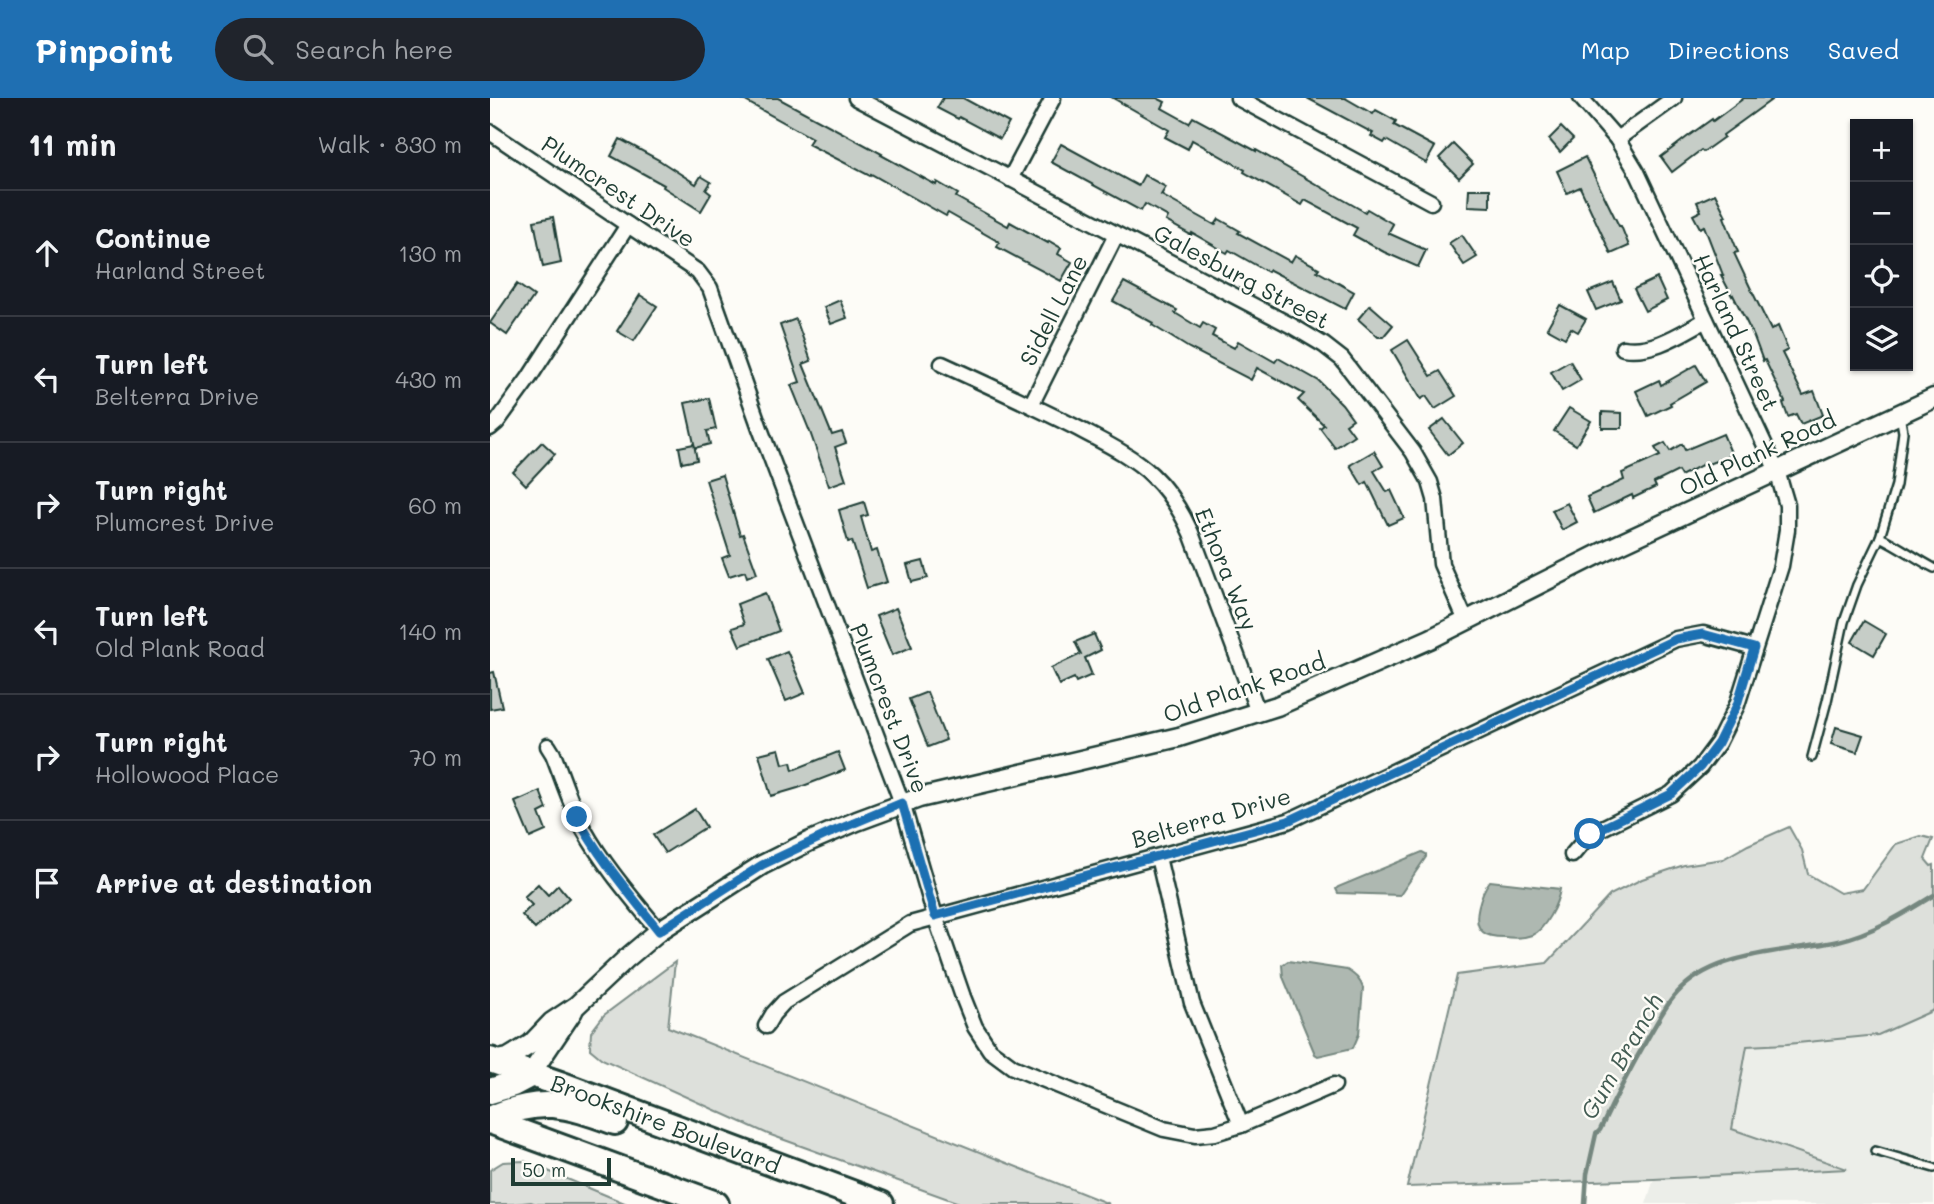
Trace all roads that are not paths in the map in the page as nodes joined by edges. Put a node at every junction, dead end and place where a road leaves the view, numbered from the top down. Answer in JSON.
{"nodes":[{"id":1,"x":856,"y":98,"type":"edge"},
{"id":2,"x":1053,"y":98,"type":"edge"},
{"id":3,"x":1238,"y":98,"type":"edge"},
{"id":4,"x":1581,"y":98,"type":"edge"},
{"id":5,"x":1674,"y":98,"type":"edge"},
{"id":6,"x":490,"y":132,"type":"edge"},
{"id":7,"x":1617,"y":139,"type":"junction"},
{"id":8,"x":1010,"y":179,"type":"junction"},
{"id":9,"x":1431,"y":202,"type":"dead end"},
{"id":10,"x":628,"y":225,"type":"junction"},
{"id":11,"x":1116,"y":235,"type":"junction"},
{"id":12,"x":1706,"y":320,"type":"junction"},
{"id":13,"x":1623,"y":348,"type":"dead end"},
{"id":14,"x":942,"y":364,"type":"dead end"},
{"id":15,"x":1934,"y":398,"type":"edge"},
{"id":16,"x":1031,"y":405,"type":"junction"},
{"id":17,"x":1900,"y":414,"type":"junction"},
{"id":18,"x":490,"y":428,"type":"edge"},
{"id":19,"x":1777,"y":471,"type":"junction"},
{"id":20,"x":1880,"y":537,"type":"junction"},
{"id":21,"x":1934,"y":568,"type":"edge"},
{"id":22,"x":1465,"y":621,"type":"junction"},
{"id":23,"x":1754,"y":648,"type":"junction"},
{"id":24,"x":1258,"y":712,"type":"junction"},
{"id":25,"x":548,"y":746,"type":"dead end"},
{"id":26,"x":1812,"y":757,"type":"dead end"},
{"id":27,"x":902,"y":803,"type":"junction"},
{"id":28,"x":1572,"y":855,"type":"dead end"},
{"id":29,"x":1158,"y":857,"type":"junction"},
{"id":30,"x":935,"y":916,"type":"junction"},
{"id":31,"x":659,"y":931,"type":"junction"},
{"id":32,"x":576,"y":1006,"type":"junction"},
{"id":33,"x":766,"y":1026,"type":"dead end"},
{"id":34,"x":491,"y":1061,"type":"edge"},
{"id":35,"x":530,"y":1075,"type":"junction"},
{"id":36,"x":1334,"y":1085,"type":"dead end"},
{"id":37,"x":490,"y":1091,"type":"edge"},
{"id":38,"x":1241,"y":1125,"type":"junction"},
{"id":39,"x":496,"y":1126,"type":"edge"},
{"id":40,"x":1875,"y":1151,"type":"dead end"},
{"id":41,"x":741,"y":1152,"type":"junction"},
{"id":42,"x":1934,"y":1168,"type":"edge"},
{"id":43,"x":716,"y":1204,"type":"edge"},
{"id":44,"x":881,"y":1204,"type":"edge"}],
"edges":[{"from":1,"to":8,"type":"street","name":"Galesburg Street"},
{"from":2,"to":8,"type":"street"},
{"from":3,"to":9,"type":"street"},
{"from":4,"to":7,"type":"street","name":"Harland Street"},
{"from":5,"to":7,"type":"street"},
{"from":6,"to":10,"type":"street","name":"Plumcrest Drive"},
{"from":7,"to":12,"type":"street","name":"Harland Street"},
{"from":8,"to":11,"type":"street","name":"Galesburg Street"},
{"from":10,"to":18,"type":"street"},
{"from":10,"to":27,"type":"street","name":"Plumcrest Drive"},
{"from":11,"to":16,"type":"street","name":"Sidell Lane"},
{"from":11,"to":22,"type":"street","name":"Galesburg Street"},
{"from":12,"to":13,"type":"street"},
{"from":12,"to":19,"type":"street","name":"Harland Street"},
{"from":14,"to":16,"type":"street","name":"Ethora Way"},
{"from":15,"to":17,"type":"street","name":"Old Plank Road"},
{"from":16,"to":24,"type":"street","name":"Ethora Way"},
{"from":17,"to":19,"type":"street","name":"Old Plank Road"},
{"from":17,"to":20,"type":"lane"},
{"from":19,"to":22,"type":"street","name":"Old Plank Road"},
{"from":19,"to":23,"type":"street","name":"Harland Street"},
{"from":20,"to":21,"type":"lane"},
{"from":20,"to":26,"type":"lane"},
{"from":22,"to":24,"type":"street","name":"Old Plank Road"},
{"from":23,"to":28,"type":"street","name":"Harland Street"},
{"from":23,"to":29,"type":"street","name":"Belterra Drive"},
{"from":24,"to":27,"type":"street","name":"Old Plank Road"},
{"from":25,"to":31,"type":"street"},
{"from":27,"to":30,"type":"street","name":"Plumcrest Drive"},
{"from":27,"to":31,"type":"street","name":"Old Plank Road"},
{"from":29,"to":30,"type":"street","name":"Belterra Drive"},
{"from":29,"to":38,"type":"street"},
{"from":30,"to":33,"type":"street","name":"Belterra Drive"},
{"from":30,"to":38,"type":"street","name":"Plumcrest Drive"},
{"from":31,"to":32,"type":"street","name":"Old Plank Road"},
{"from":32,"to":34,"type":"street","name":"Old Plank Road"},
{"from":32,"to":35,"type":"street","name":"Old Plank Road"},
{"from":34,"to":35,"type":"highway","name":"Brookshire Boulevard"},
{"from":35,"to":37,"type":"highway"},
{"from":35,"to":41,"type":"highway","name":"Brookshire Boulevard"},
{"from":36,"to":38,"type":"street","name":"Plumcrest Drive"},
{"from":39,"to":41,"type":"highway"},
{"from":39,"to":43,"type":"highway"},
{"from":40,"to":42,"type":"lane"},
{"from":41,"to":44,"type":"highway","name":"Brookshire Boulevard"}]}
